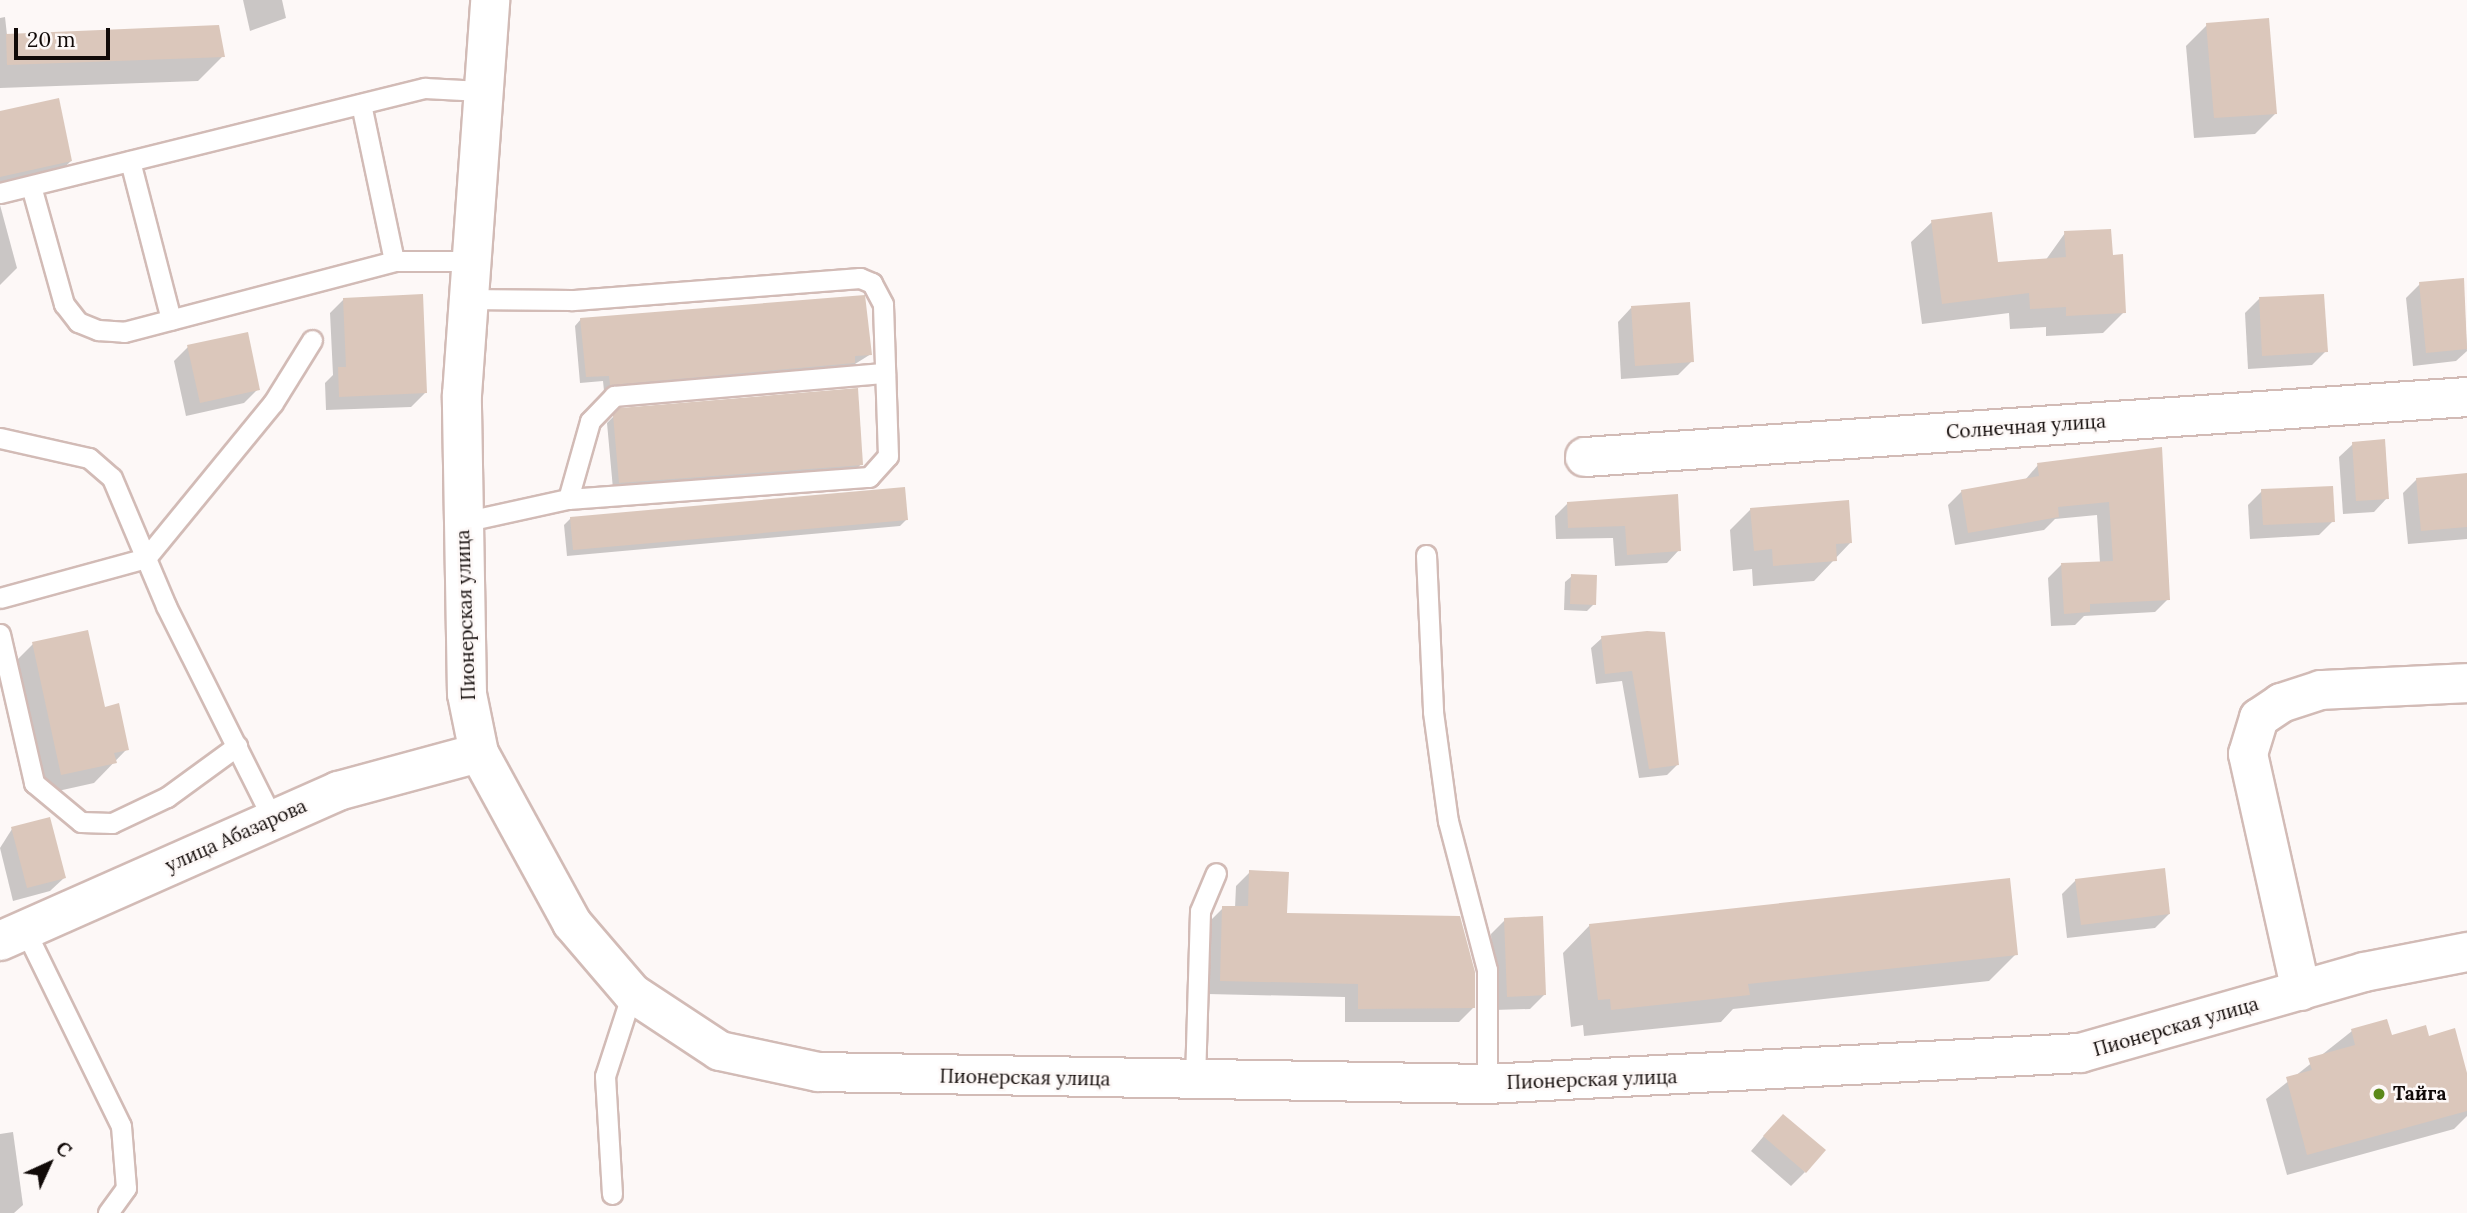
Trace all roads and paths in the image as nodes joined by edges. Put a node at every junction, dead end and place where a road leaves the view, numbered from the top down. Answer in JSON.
{"nodes":[{"id":1,"x":490,"y":0,"type":"edge"},
{"id":2,"x":481,"y":91,"type":"junction"},
{"id":3,"x":361,"y":104,"type":"junction"},
{"id":4,"x":130,"y":161,"type":"junction"},
{"id":5,"x":31,"y":186,"type":"junction"},
{"id":6,"x":0,"y":193,"type":"edge"},
{"id":7,"x":394,"y":261,"type":"junction"},
{"id":8,"x":468,"y":261,"type":"junction"},
{"id":9,"x":465,"y":299,"type":"junction"},
{"id":10,"x":171,"y":320,"type":"junction"},
{"id":11,"x":312,"y":340,"type":"dead end"},
{"id":12,"x":885,"y":373,"type":"junction"},
{"id":13,"x":2467,"y":397,"type":"edge"},
{"id":14,"x":0,"y":438,"type":"edge"},
{"id":15,"x":1584,"y":457,"type":"dead end"},
{"id":16,"x":568,"y":499,"type":"junction"},
{"id":17,"x":463,"y":522,"type":"junction"},
{"id":18,"x":1426,"y":555,"type":"dead end"},
{"id":19,"x":146,"y":558,"type":"junction"},
{"id":20,"x":0,"y":598,"type":"edge"},
{"id":21,"x":0,"y":634,"type":"edge"},
{"id":22,"x":2467,"y":683,"type":"edge"},
{"id":23,"x":237,"y":746,"type":"junction"},
{"id":24,"x":479,"y":753,"type":"junction"},
{"id":25,"x":272,"y":818,"type":"junction"},
{"id":26,"x":1216,"y":873,"type":"dead end"},
{"id":27,"x":12,"y":935,"type":"edge"},
{"id":28,"x":2463,"y":956,"type":"edge"},
{"id":29,"x":2301,"y":991,"type":"junction"},
{"id":30,"x":632,"y":993,"type":"junction"},
{"id":31,"x":1195,"y":1080,"type":"junction"},
{"id":32,"x":1488,"y":1084,"type":"junction"},
{"id":33,"x":612,"y":1194,"type":"dead end"},
{"id":34,"x":108,"y":1213,"type":"edge"}],
"edges":[{"from":1,"to":2,"type":"street","name":"Пионерская улица"},
{"from":2,"to":3,"type":"lane"},
{"from":2,"to":8,"type":"street","name":"Пионерская улица"},
{"from":3,"to":4,"type":"lane"},
{"from":3,"to":7,"type":"lane"},
{"from":4,"to":5,"type":"lane"},
{"from":4,"to":10,"type":"lane"},
{"from":5,"to":6,"type":"lane"},
{"from":5,"to":10,"type":"lane"},
{"from":7,"to":8,"type":"lane"},
{"from":7,"to":10,"type":"lane"},
{"from":8,"to":9,"type":"street","name":"Пионерская улица"},
{"from":9,"to":12,"type":"lane"},
{"from":9,"to":17,"type":"street","name":"Пионерская улица"},
{"from":11,"to":19,"type":"lane"},
{"from":12,"to":16,"type":"lane"},
{"from":12,"to":16,"type":"lane"},
{"from":13,"to":15,"type":"street","name":"Солнечная улица"},
{"from":14,"to":19,"type":"lane"},
{"from":16,"to":17,"type":"lane"},
{"from":17,"to":24,"type":"street","name":"Пионерская улица"},
{"from":18,"to":32,"type":"lane"},
{"from":19,"to":20,"type":"lane"},
{"from":19,"to":23,"type":"lane"},
{"from":21,"to":23,"type":"lane"},
{"from":22,"to":29,"type":"street"},
{"from":23,"to":25,"type":"lane"},
{"from":24,"to":25,"type":"street","name":"улица Абазарова"},
{"from":24,"to":30,"type":"street","name":"Пионерская улица"},
{"from":25,"to":27,"type":"street","name":"улица Абазарова"},
{"from":26,"to":31,"type":"lane"},
{"from":27,"to":34,"type":"lane"},
{"from":28,"to":29,"type":"street","name":"Пионерская улица"},
{"from":29,"to":32,"type":"street","name":"Пионерская улица"},
{"from":30,"to":31,"type":"street","name":"Пионерская улица"},
{"from":30,"to":33,"type":"lane"},
{"from":31,"to":32,"type":"street","name":"Пионерская улица"}]}
